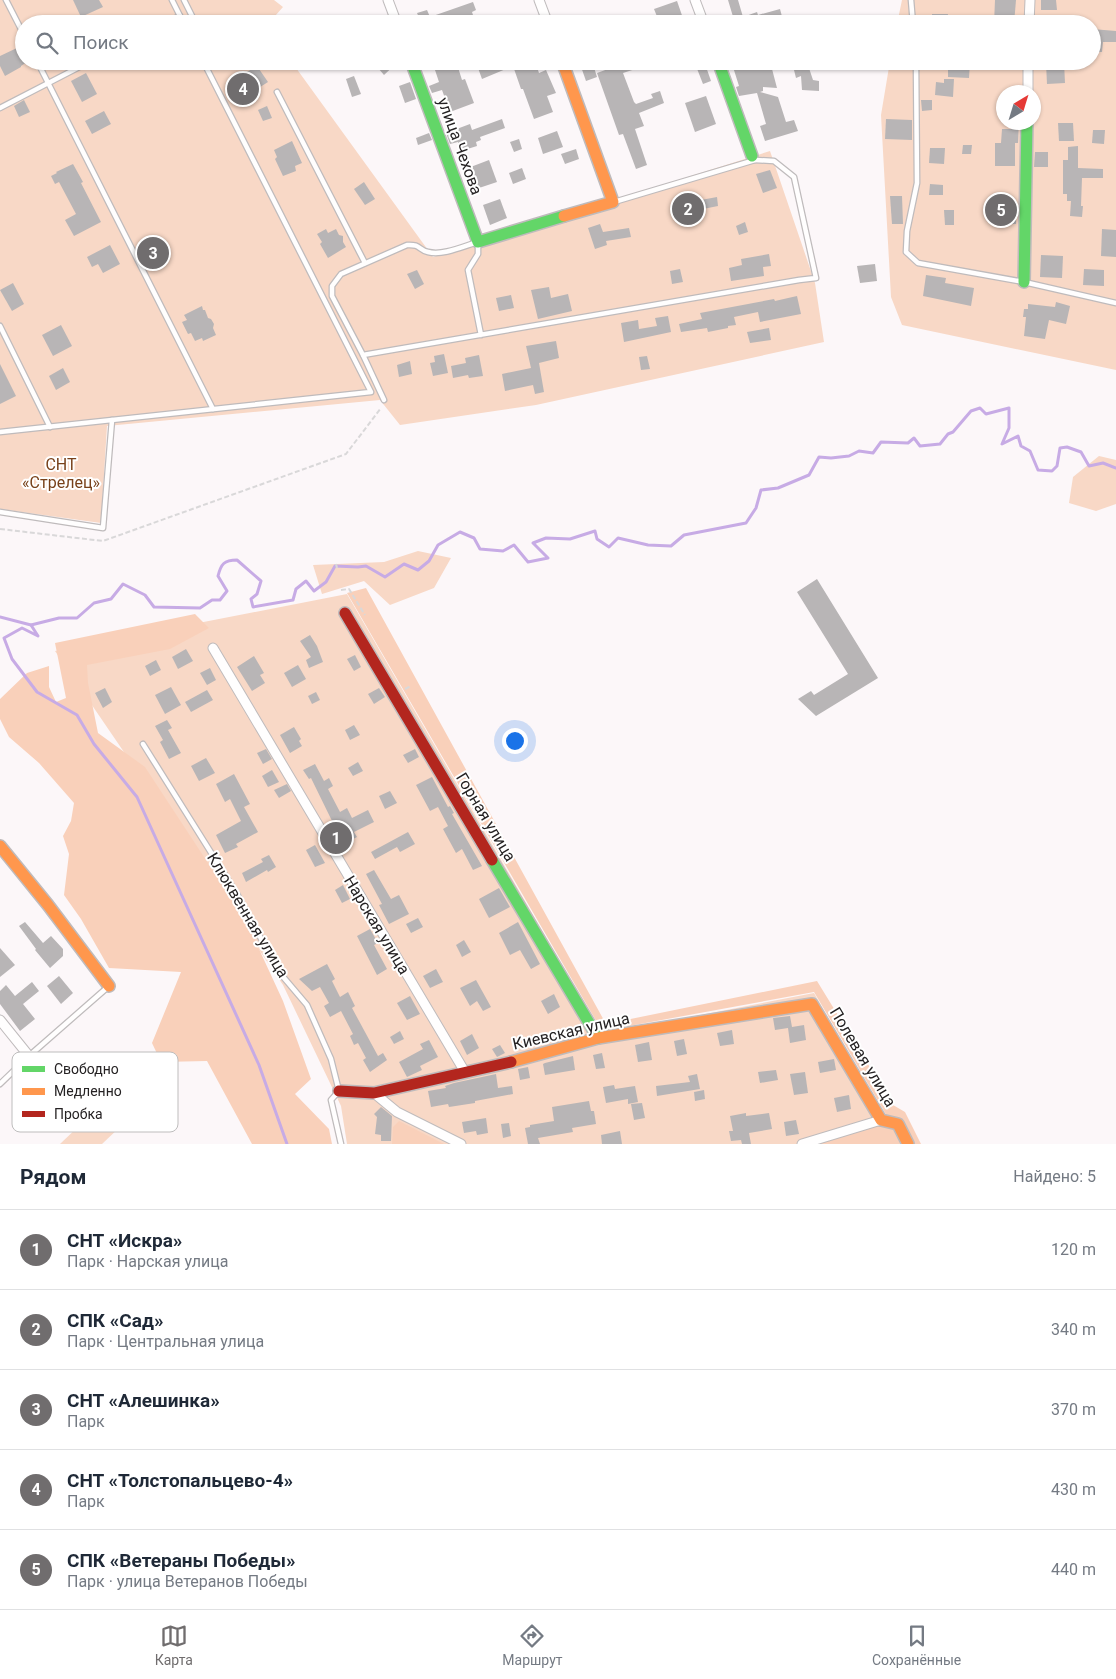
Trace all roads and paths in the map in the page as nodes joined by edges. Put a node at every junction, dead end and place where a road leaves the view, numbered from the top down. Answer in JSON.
{"nodes":[{"id":1,"x":6,"y":0,"type":"edge"},
{"id":2,"x":172,"y":0,"type":"edge"},
{"id":3,"x":184,"y":0,"type":"edge"},
{"id":4,"x":388,"y":0,"type":"edge"},
{"id":5,"x":539,"y":0,"type":"edge"},
{"id":6,"x":696,"y":0,"type":"edge"},
{"id":7,"x":911,"y":0,"type":"edge"},
{"id":8,"x":1030,"y":0,"type":"edge"},
{"id":9,"x":180,"y":15,"type":"edge"},
{"id":10,"x":192,"y":15,"type":"edge"},
{"id":11,"x":394,"y":15,"type":"edge"},
{"id":12,"x":545,"y":15,"type":"edge"},
{"id":13,"x":701,"y":15,"type":"edge"},
{"id":14,"x":912,"y":15,"type":"edge"},
{"id":15,"x":1029,"y":15,"type":"edge"},
{"id":16,"x":15,"y":18,"type":"edge"},
{"id":17,"x":42,"y":70,"type":"edge"},
{"id":18,"x":73,"y":70,"type":"edge"},
{"id":19,"x":208,"y":70,"type":"edge"},
{"id":20,"x":414,"y":70,"type":"edge"},
{"id":21,"x":565,"y":70,"type":"edge"},
{"id":22,"x":721,"y":70,"type":"edge"},
{"id":23,"x":916,"y":70,"type":"edge"},
{"id":24,"x":1028,"y":70,"type":"edge"},
{"id":25,"x":48,"y":83,"type":"junction"},
{"id":26,"x":1028,"y":85,"type":"edge"},
{"id":27,"x":277,"y":92,"type":"dead end"},
{"id":28,"x":0,"y":108,"type":"edge"},
{"id":29,"x":1027,"y":130,"type":"edge"},
{"id":30,"x":754,"y":158,"type":"junction"},
{"id":31,"x":613,"y":202,"type":"junction"},
{"id":32,"x":478,"y":242,"type":"junction"},
{"id":33,"x":366,"y":263,"type":"junction"},
{"id":34,"x":1024,"y":282,"type":"junction"},
{"id":35,"x":1116,"y":303,"type":"edge"},
{"id":36,"x":0,"y":326,"type":"edge"},
{"id":37,"x":480,"y":334,"type":"junction"},
{"id":38,"x":363,"y":355,"type":"junction"},
{"id":39,"x":384,"y":400,"type":"joint"},
{"id":40,"x":213,"y":409,"type":"junction"},
{"id":41,"x":112,"y":420,"type":"junction"},
{"id":42,"x":50,"y":427,"type":"junction"},
{"id":43,"x":0,"y":432,"type":"edge"},
{"id":44,"x":0,"y":512,"type":"edge"},
{"id":45,"x":0,"y":529,"type":"edge"},
{"id":46,"x":336,"y":564,"type":"dead end"},
{"id":47,"x":338,"y":568,"type":"dead end"},
{"id":48,"x":341,"y":590,"type":"dead end"},
{"id":49,"x":345,"y":613,"type":"dead end"},
{"id":50,"x":365,"y":615,"type":"dead end"},
{"id":51,"x":213,"y":648,"type":"dead end"},
{"id":52,"x":142,"y":744,"type":"dead end"},
{"id":53,"x":0,"y":846,"type":"edge"},
{"id":54,"x":109,"y":986,"type":"joint"},
{"id":55,"x":812,"y":1004,"type":"joint"},
{"id":56,"x":0,"y":1020,"type":"edge"},
{"id":57,"x":598,"y":1038,"type":"junction"},
{"id":58,"x":26,"y":1052,"type":"edge"},
{"id":59,"x":34,"y":1052,"type":"edge"},
{"id":60,"x":12,"y":1072,"type":"edge"},
{"id":61,"x":465,"y":1072,"type":"junction"},
{"id":62,"x":0,"y":1084,"type":"edge"},
{"id":63,"x":339,"y":1091,"type":"junction"},
{"id":64,"x":374,"y":1093,"type":"junction"},
{"id":65,"x":881,"y":1120,"type":"junction"},
{"id":66,"x":340,"y":1144,"type":"edge"},
{"id":67,"x":461,"y":1144,"type":"edge"},
{"id":68,"x":802,"y":1144,"type":"edge"},
{"id":69,"x":908,"y":1144,"type":"edge"}],
"edges":[{"from":1,"to":16,"type":"lane"},
{"from":2,"to":9,"type":"lane"},
{"from":3,"to":10,"type":"lane"},
{"from":4,"to":11,"type":"street"},
{"from":5,"to":12,"type":"street"},
{"from":6,"to":13,"type":"street"},
{"from":7,"to":14,"type":"lane"},
{"from":8,"to":15,"type":"street"},
{"from":17,"to":25,"type":"lane"},
{"from":18,"to":25,"type":"lane"},
{"from":19,"to":40,"type":"lane"},
{"from":20,"to":32,"type":"street","name":"улица Чехова"},
{"from":21,"to":31,"type":"street"},
{"from":22,"to":30,"type":"street"},
{"from":23,"to":34,"type":"lane"},
{"from":24,"to":26,"type":"street"},
{"from":25,"to":28,"type":"lane"},
{"from":25,"to":40,"type":"lane"},
{"from":27,"to":33,"type":"lane"},
{"from":29,"to":34,"type":"street"},
{"from":30,"to":31,"type":"lane"},
{"from":30,"to":37,"type":"lane"},
{"from":31,"to":32,"type":"street"},
{"from":32,"to":33,"type":"lane"},
{"from":32,"to":37,"type":"lane"},
{"from":33,"to":38,"type":"lane"},
{"from":34,"to":35,"type":"lane"},
{"from":36,"to":42,"type":"lane"},
{"from":37,"to":38,"type":"lane"},
{"from":38,"to":39,"type":"lane"},
{"from":39,"to":45,"type":"path"},
{"from":40,"to":41,"type":"lane"},
{"from":41,"to":42,"type":"lane"},
{"from":41,"to":44,"type":"lane"},
{"from":42,"to":43,"type":"lane"},
{"from":46,"to":47,"type":"path"},
{"from":48,"to":50,"type":"path"},
{"from":49,"to":57,"type":"street","name":"Горная улица"},
{"from":51,"to":61,"type":"street","name":"Нарская улица"},
{"from":52,"to":63,"type":"lane","name":"Клюквенная улица"},
{"from":53,"to":54,"type":"street"},
{"from":54,"to":59,"type":"lane"},
{"from":55,"to":57,"type":"street","name":"Киевская улица"},
{"from":55,"to":65,"type":"street","name":"Полевая улица"},
{"from":56,"to":58,"type":"street"},
{"from":57,"to":61,"type":"street","name":"Киевская улица"},
{"from":60,"to":62,"type":"lane"},
{"from":61,"to":64,"type":"street","name":"Киевская улица"},
{"from":63,"to":64,"type":"street","name":"Киевская улица"},
{"from":63,"to":66,"type":"lane"},
{"from":64,"to":67,"type":"street"},
{"from":65,"to":68,"type":"street"},
{"from":65,"to":69,"type":"street","name":"Полевая улица"}]}
